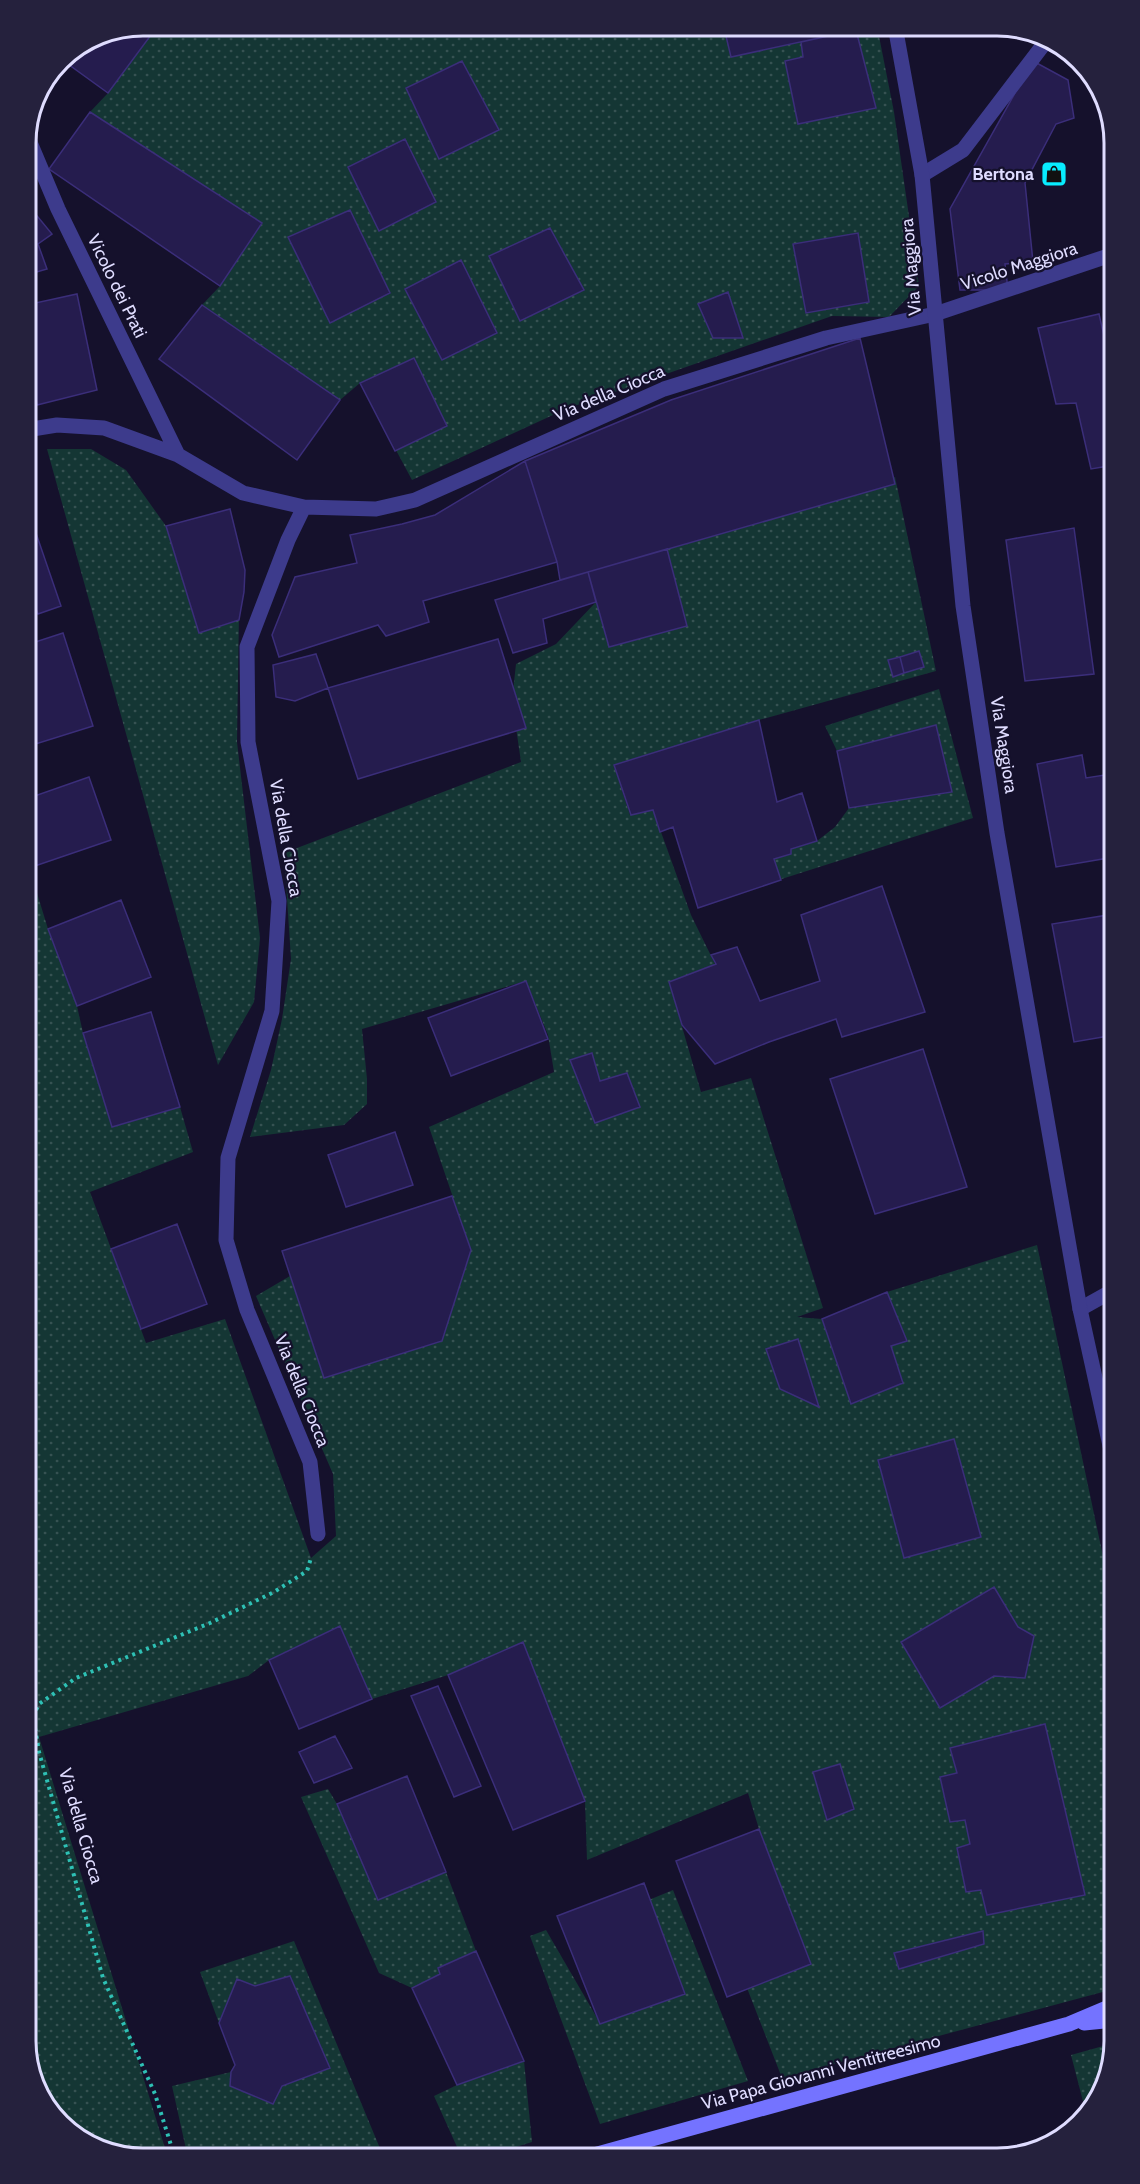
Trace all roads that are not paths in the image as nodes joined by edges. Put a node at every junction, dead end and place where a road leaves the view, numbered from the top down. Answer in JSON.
{"nodes":[{"id":1,"x":897,"y":36,"type":"edge"},
{"id":2,"x":1042,"y":46,"type":"edge"},
{"id":3,"x":36,"y":157,"type":"edge"},
{"id":4,"x":922,"y":175,"type":"junction"},
{"id":5,"x":1104,"y":257,"type":"edge"},
{"id":6,"x":935,"y":314,"type":"junction"},
{"id":7,"x":36,"y":428,"type":"edge"},
{"id":8,"x":178,"y":455,"type":"junction"},
{"id":9,"x":304,"y":507,"type":"junction"},
{"id":10,"x":1104,"y":1296,"type":"edge"},
{"id":11,"x":1080,"y":1309,"type":"junction"},
{"id":12,"x":1104,"y":1418,"type":"edge"},
{"id":13,"x":318,"y":1534,"type":"road end"},
{"id":14,"x":1104,"y":2009,"type":"edge"},
{"id":15,"x":1104,"y":2021,"type":"edge"},
{"id":16,"x":1069,"y":2024,"type":"junction"},
{"id":17,"x":619,"y":2148,"type":"edge"}],
"edges":[{"from":1,"to":4,"type":"street","name":"Via Maggiora"},
{"from":2,"to":4,"type":"street"},
{"from":3,"to":8,"type":"street","name":"Vicolo dei Prati"},
{"from":4,"to":6,"type":"street","name":"Via Maggiora"},
{"from":5,"to":6,"type":"street","name":"Vicolo Maggiora"},
{"from":6,"to":9,"type":"street","name":"Via della Ciocca"},
{"from":6,"to":11,"type":"street","name":"Via Maggiora"},
{"from":7,"to":8,"type":"street","name":"Via della Ciocca"},
{"from":8,"to":9,"type":"street","name":"Via della Ciocca"},
{"from":9,"to":13,"type":"street","name":"Via della Ciocca"},
{"from":10,"to":11,"type":"street"},
{"from":11,"to":12,"type":"street","name":"Via Maggiora"},
{"from":14,"to":16,"type":"main road","name":"Via Papa Giovanni Ventitreesimo"},
{"from":15,"to":16,"type":"main road","name":"Via Papa Giovanni Ventitreesimo"},
{"from":16,"to":17,"type":"main road","name":"Via Papa Giovanni Ventitreesimo"}]}
